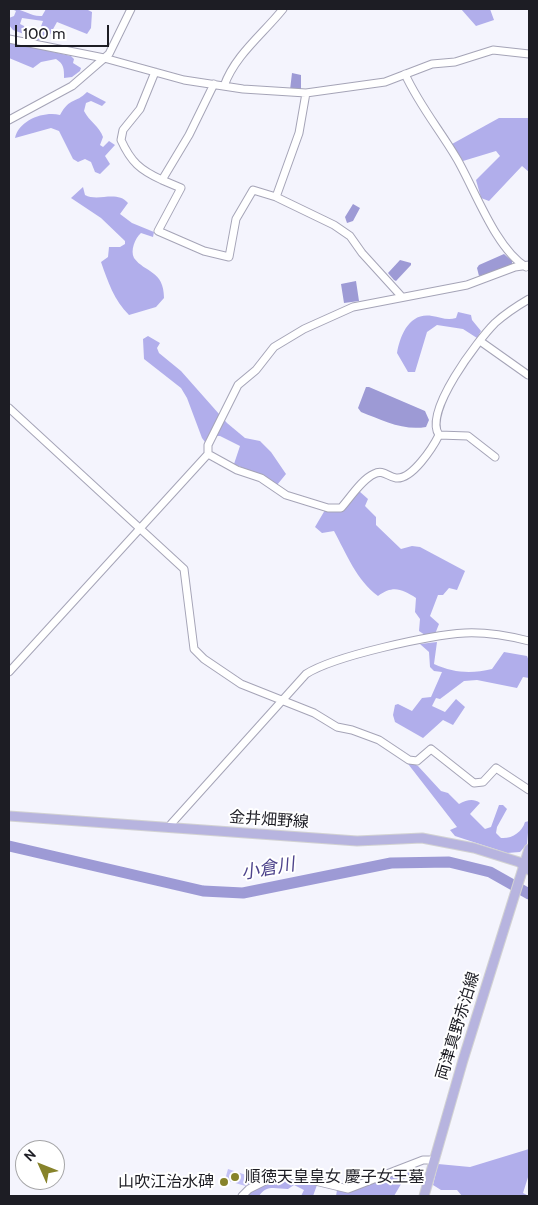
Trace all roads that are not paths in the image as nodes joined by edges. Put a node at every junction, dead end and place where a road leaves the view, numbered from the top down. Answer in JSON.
{"nodes":[{"id":1,"x":131,"y":9,"type":"edge"},
{"id":2,"x":283,"y":9,"type":"edge"},
{"id":3,"x":9,"y":39,"type":"edge"},
{"id":4,"x":529,"y":54,"type":"edge"},
{"id":5,"x":104,"y":58,"type":"junction"},
{"id":6,"x":155,"y":72,"type":"junction"},
{"id":7,"x":405,"y":74,"type":"junction"},
{"id":8,"x":214,"y":84,"type":"junction"},
{"id":9,"x":224,"y":86,"type":"junction"},
{"id":10,"x":306,"y":93,"type":"junction"},
{"id":11,"x":9,"y":120,"type":"edge"},
{"id":12,"x":162,"y":180,"type":"junction"},
{"id":13,"x":276,"y":197,"type":"junction"},
{"id":14,"x":528,"y":267,"type":"edge"},
{"id":15,"x":402,"y":297,"type":"junction"},
{"id":16,"x":529,"y":298,"type":"edge"},
{"id":17,"x":480,"y":341,"type":"junction"},
{"id":18,"x":528,"y":375,"type":"dead end"},
{"id":19,"x":9,"y":408,"type":"edge"},
{"id":20,"x":438,"y":435,"type":"junction"},
{"id":21,"x":208,"y":454,"type":"junction"},
{"id":22,"x":495,"y":457,"type":"dead end"},
{"id":23,"x":140,"y":529,"type":"junction"},
{"id":24,"x":529,"y":641,"type":"edge"},
{"id":25,"x":9,"y":672,"type":"edge"},
{"id":26,"x":283,"y":701,"type":"junction"},
{"id":27,"x":529,"y":790,"type":"edge"},
{"id":28,"x":9,"y":816,"type":"edge"},
{"id":29,"x":171,"y":827,"type":"junction"},
{"id":30,"x":529,"y":849,"type":"edge"},
{"id":31,"x":525,"y":869,"type":"edge"},
{"id":32,"x":433,"y":1160,"type":"junction"},
{"id":33,"x":242,"y":1196,"type":"edge"},
{"id":34,"x":424,"y":1196,"type":"edge"}],
"edges":[{"from":1,"to":5,"type":"street"},
{"from":2,"to":9,"type":"street"},
{"from":3,"to":5,"type":"street"},
{"from":4,"to":7,"type":"street"},
{"from":5,"to":6,"type":"street"},
{"from":5,"to":11,"type":"street"},
{"from":6,"to":8,"type":"street"},
{"from":6,"to":12,"type":"street"},
{"from":7,"to":10,"type":"street"},
{"from":7,"to":14,"type":"street"},
{"from":8,"to":9,"type":"street"},
{"from":8,"to":12,"type":"street"},
{"from":9,"to":10,"type":"street"},
{"from":10,"to":13,"type":"street"},
{"from":12,"to":13,"type":"street"},
{"from":13,"to":15,"type":"street"},
{"from":14,"to":15,"type":"street"},
{"from":15,"to":21,"type":"street"},
{"from":16,"to":17,"type":"street"},
{"from":17,"to":18,"type":"street"},
{"from":17,"to":20,"type":"street"},
{"from":19,"to":23,"type":"street"},
{"from":20,"to":21,"type":"street"},
{"from":20,"to":22,"type":"street"},
{"from":21,"to":23,"type":"street"},
{"from":23,"to":25,"type":"street"},
{"from":23,"to":26,"type":"street"},
{"from":24,"to":26,"type":"street"},
{"from":26,"to":27,"type":"street"},
{"from":26,"to":29,"type":"street"},
{"from":28,"to":29,"type":"main road","name":"金井畑野線"},
{"from":29,"to":31,"type":"main road","name":"金井畑野線"},
{"from":30,"to":31,"type":"main road","name":"両津真野赤泊線"},
{"from":31,"to":32,"type":"main road","name":"両津真野赤泊線"},
{"from":32,"to":33,"type":"street"},
{"from":32,"to":34,"type":"main road","name":"両津真野赤泊線"}]}
